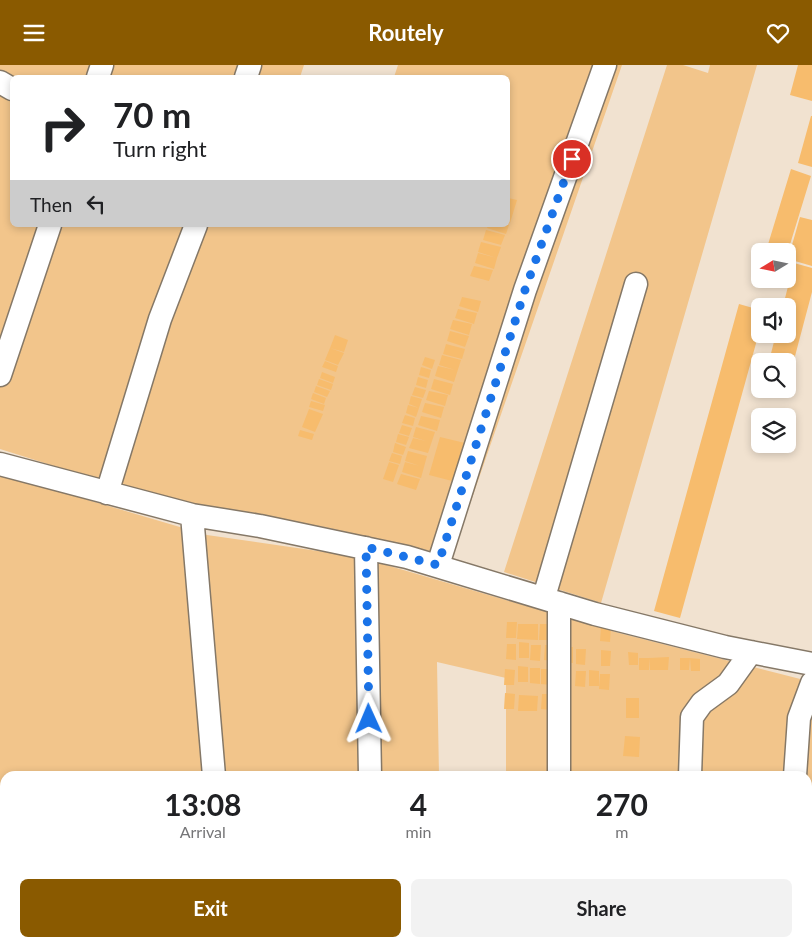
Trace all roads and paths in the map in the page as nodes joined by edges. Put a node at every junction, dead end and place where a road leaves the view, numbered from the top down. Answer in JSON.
{"nodes":[{"id":1,"x":605,"y":65,"type":"edge"},
{"id":2,"x":49,"y":227,"type":"edge"},
{"id":3,"x":195,"y":227,"type":"edge"},
{"id":4,"x":636,"y":284,"type":"dead end"},
{"id":5,"x":0,"y":375,"type":"edge"},
{"id":6,"x":0,"y":464,"type":"edge"},
{"id":7,"x":107,"y":493,"type":"junction"},
{"id":8,"x":192,"y":515,"type":"junction"},
{"id":9,"x":366,"y":547,"type":"junction"},
{"id":10,"x":438,"y":565,"type":"junction"},
{"id":11,"x":551,"y":600,"type":"junction"},
{"id":12,"x":752,"y":652,"type":"junction"},
{"id":13,"x":812,"y":664,"type":"edge"},
{"id":14,"x":812,"y":683,"type":"edge"},
{"id":15,"x":214,"y":771,"type":"edge"},
{"id":16,"x":370,"y":771,"type":"edge"},
{"id":17,"x":559,"y":771,"type":"edge"},
{"id":18,"x":690,"y":771,"type":"edge"},
{"id":19,"x":795,"y":771,"type":"edge"}],
"edges":[{"from":1,"to":10,"type":"lane"},
{"from":2,"to":5,"type":"lane"},
{"from":3,"to":7,"type":"lane"},
{"from":4,"to":11,"type":"lane"},
{"from":6,"to":7,"type":"lane"},
{"from":7,"to":8,"type":"lane"},
{"from":8,"to":9,"type":"lane"},
{"from":8,"to":15,"type":"lane"},
{"from":9,"to":10,"type":"lane"},
{"from":9,"to":16,"type":"lane"},
{"from":10,"to":11,"type":"lane"},
{"from":11,"to":12,"type":"lane"},
{"from":11,"to":17,"type":"lane"},
{"from":12,"to":13,"type":"lane"},
{"from":12,"to":18,"type":"lane"},
{"from":14,"to":19,"type":"lane"}]}
